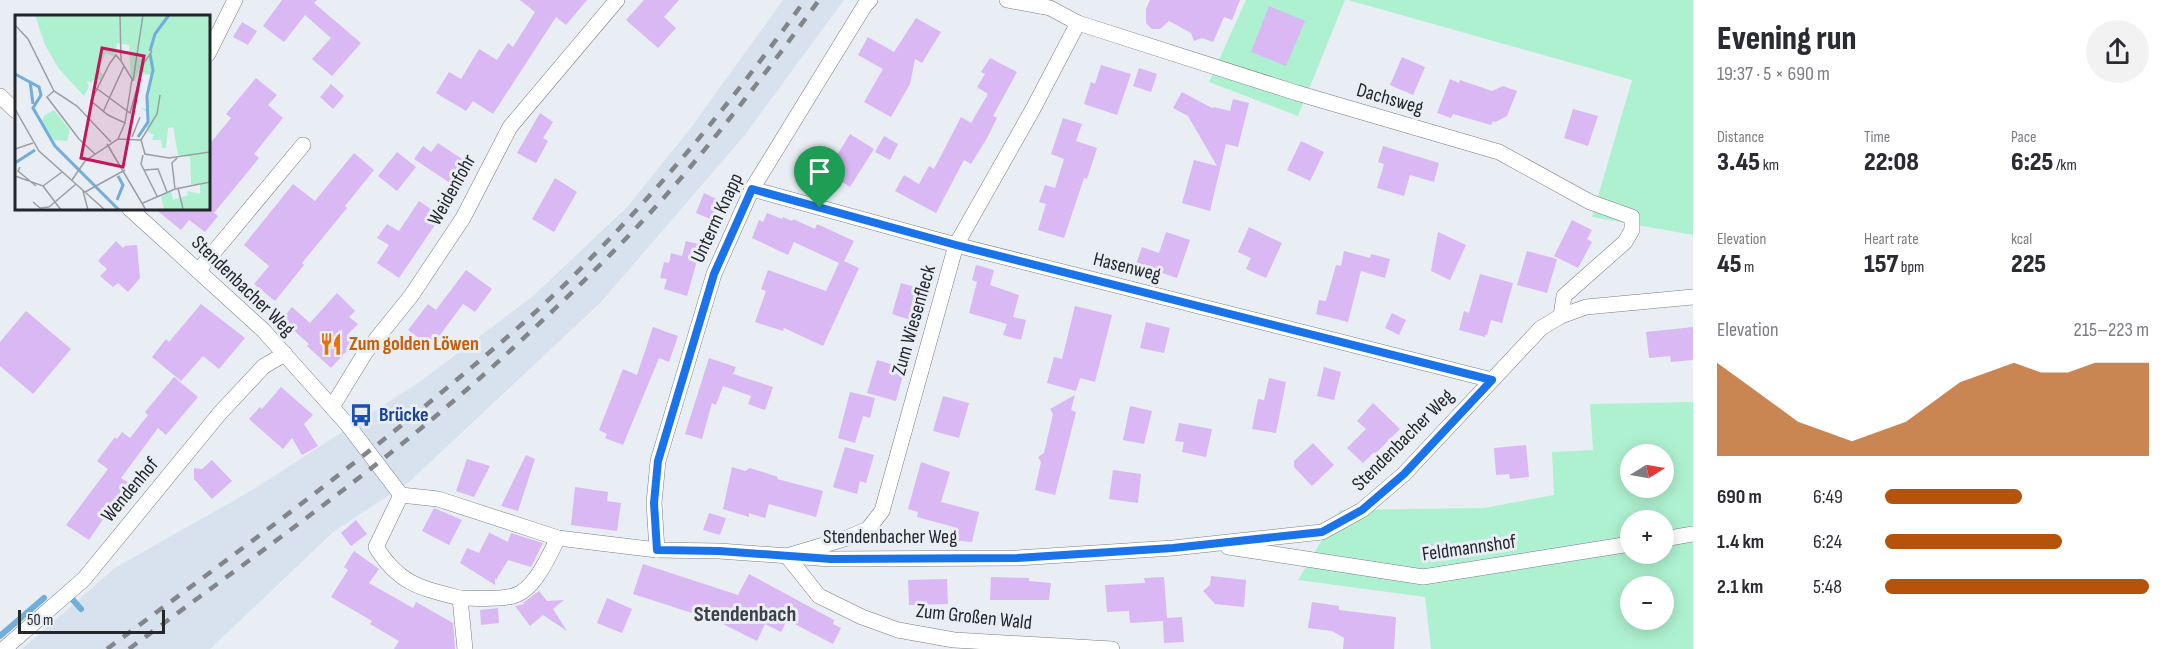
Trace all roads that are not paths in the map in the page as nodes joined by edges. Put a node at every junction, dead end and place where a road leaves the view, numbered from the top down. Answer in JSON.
{"nodes":[{"id":1,"x":235,"y":0,"type":"edge"},
{"id":2,"x":617,"y":0,"type":"edge"},
{"id":3,"x":870,"y":0,"type":"edge"},
{"id":4,"x":1007,"y":0,"type":"edge"},
{"id":5,"x":1078,"y":23,"type":"junction"},
{"id":6,"x":210,"y":50,"type":"edge"},
{"id":7,"x":0,"y":96,"type":"edge"},
{"id":8,"x":15,"y":110,"type":"edge"},
{"id":9,"x":303,"y":145,"type":"dead end"},
{"id":10,"x":752,"y":189,"type":"junction"},
{"id":11,"x":131,"y":210,"type":"edge"},
{"id":12,"x":956,"y":245,"type":"junction"},
{"id":13,"x":199,"y":270,"type":"junction"},
{"id":14,"x":1693,"y":297,"type":"edge"},
{"id":15,"x":1561,"y":316,"type":"junction"},
{"id":16,"x":285,"y":354,"type":"junction"},
{"id":17,"x":1492,"y":380,"type":"junction"},
{"id":18,"x":332,"y":407,"type":"junction"},
{"id":19,"x":401,"y":495,"type":"junction"},
{"id":20,"x":1693,"y":534,"type":"edge"},
{"id":21,"x":1674,"y":537,"type":"edge"},
{"id":22,"x":558,"y":538,"type":"junction"},
{"id":23,"x":1207,"y":544,"type":"junction"},
{"id":24,"x":1620,"y":546,"type":"edge"},
{"id":25,"x":657,"y":550,"type":"junction"},
{"id":26,"x":788,"y":556,"type":"junction"},
{"id":27,"x":460,"y":598,"type":"junction"},
{"id":28,"x":4,"y":649,"type":"edge"},
{"id":29,"x":465,"y":649,"type":"edge"},
{"id":30,"x":1112,"y":649,"type":"edge"}],
"edges":[{"from":1,"to":6,"type":"street"},
{"from":2,"to":18,"type":"street","name":"Weidenfohr"},
{"from":3,"to":10,"type":"street","name":"Unterm Knapp"},
{"from":4,"to":5,"type":"street","name":"Dachsweg"},
{"from":5,"to":12,"type":"street","name":"Zum Wiesenfleck"},
{"from":5,"to":15,"type":"street","name":"Dachsweg"},
{"from":7,"to":8,"type":"street"},
{"from":9,"to":13,"type":"street"},
{"from":10,"to":12,"type":"street","name":"Hasenweg"},
{"from":10,"to":25,"type":"street","name":"Unterm Knapp"},
{"from":11,"to":13,"type":"street","name":"Stendenbacher Weg"},
{"from":12,"to":17,"type":"street","name":"Hasenweg"},
{"from":12,"to":26,"type":"street","name":"Zum Wiesenfleck"},
{"from":13,"to":16,"type":"street","name":"Stendenbacher Weg"},
{"from":14,"to":15,"type":"street","name":"Stendenbacher Weg"},
{"from":15,"to":17,"type":"street","name":"Stendenbacher Weg"},
{"from":16,"to":18,"type":"street","name":"Stendenbacher Weg"},
{"from":16,"to":28,"type":"street","name":"Wendenhof"},
{"from":17,"to":23,"type":"street","name":"Stendenbacher Weg"},
{"from":18,"to":19,"type":"street","name":"Stendenbacher Weg"},
{"from":19,"to":22,"type":"street","name":"Stendenbacher Weg"},
{"from":19,"to":27,"type":"street"},
{"from":20,"to":21,"type":"street"},
{"from":22,"to":25,"type":"street","name":"Stendenbacher Weg"},
{"from":22,"to":27,"type":"street"},
{"from":23,"to":24,"type":"street","name":"Feldmannshof"},
{"from":23,"to":26,"type":"street","name":"Stendenbacher Weg"},
{"from":25,"to":26,"type":"street","name":"Stendenbacher Weg"},
{"from":26,"to":30,"type":"street","name":"Zum Großen Wald"},
{"from":27,"to":29,"type":"street"}]}
